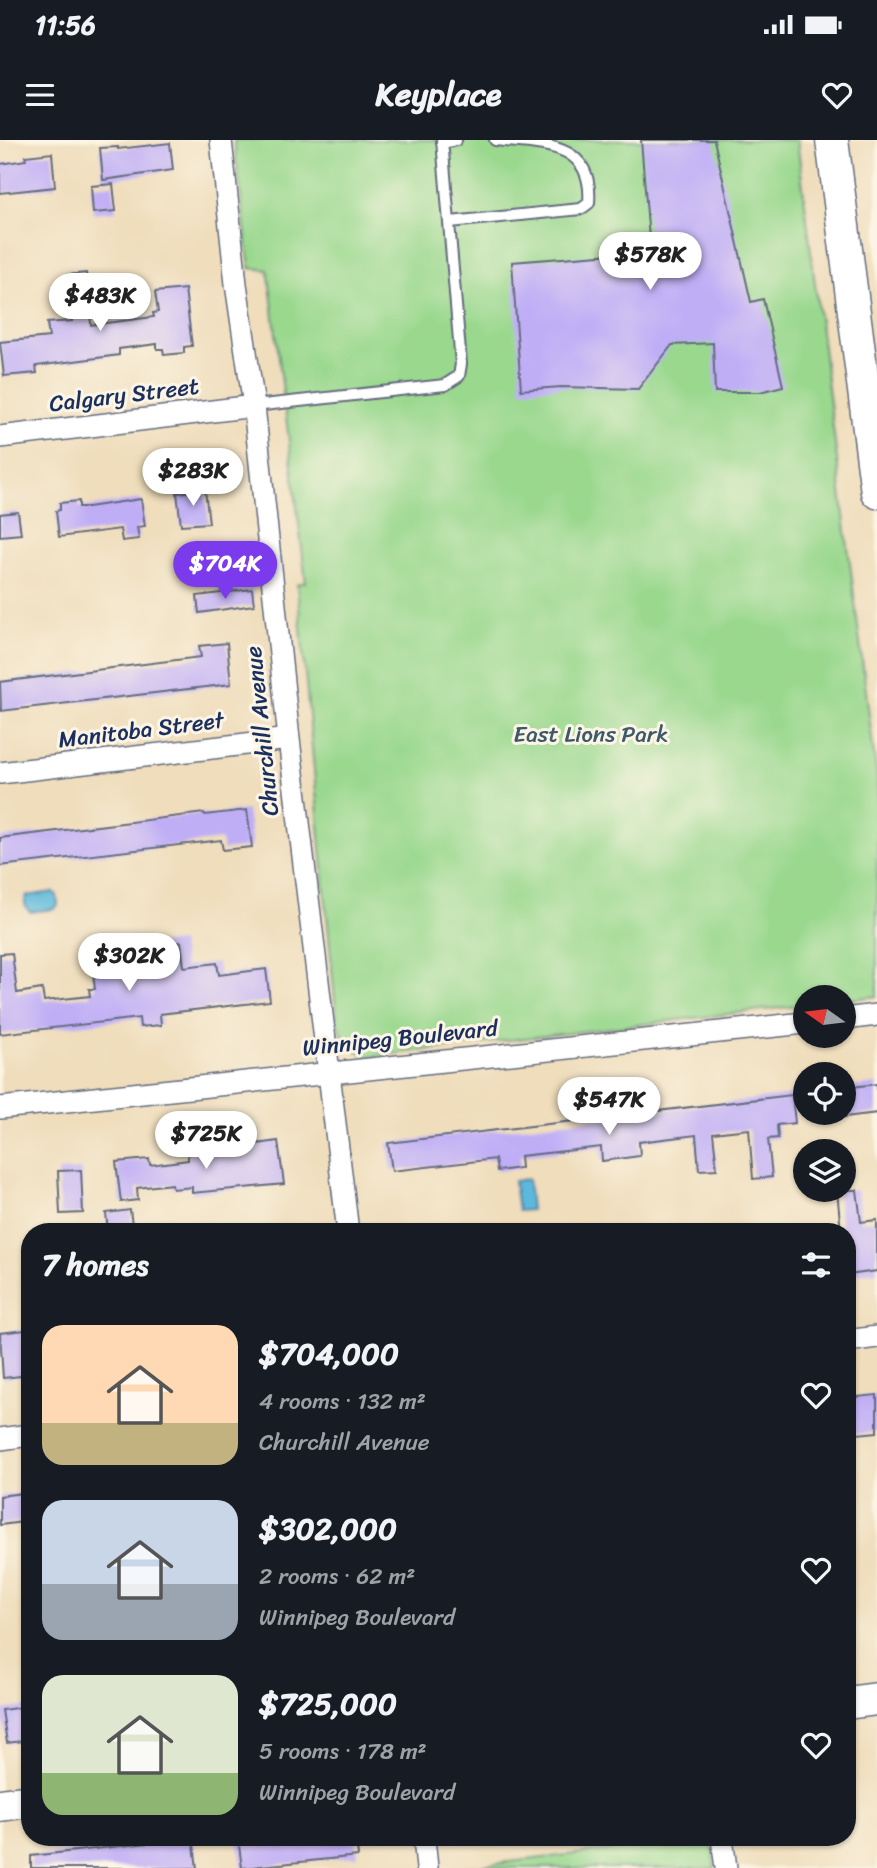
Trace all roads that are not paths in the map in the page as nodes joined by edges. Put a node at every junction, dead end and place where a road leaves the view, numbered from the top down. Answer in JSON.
{"nodes":[{"id":1,"x":221,"y":140,"type":"edge"},
{"id":2,"x":456,"y":140,"type":"edge"},
{"id":3,"x":495,"y":140,"type":"edge"},
{"id":4,"x":832,"y":140,"type":"edge"},
{"id":5,"x":442,"y":142,"type":"edge"},
{"id":6,"x":450,"y":222,"type":"junction"},
{"id":7,"x":254,"y":406,"type":"junction"},
{"id":8,"x":0,"y":437,"type":"edge"},
{"id":9,"x":877,"y":492,"type":"edge"},
{"id":10,"x":289,"y":739,"type":"junction"},
{"id":11,"x":0,"y":774,"type":"edge"},
{"id":12,"x":877,"y":1015,"type":"edge"},
{"id":13,"x":856,"y":1018,"type":"edge"},
{"id":14,"x":793,"y":1024,"type":"edge"},
{"id":15,"x":328,"y":1072,"type":"junction"},
{"id":16,"x":0,"y":1108,"type":"edge"},
{"id":17,"x":347,"y":1223,"type":"edge"},
{"id":18,"x":877,"y":1337,"type":"edge"},
{"id":19,"x":856,"y":1340,"type":"edge"},
{"id":20,"x":21,"y":1437,"type":"edge"},
{"id":21,"x":0,"y":1439,"type":"edge"},
{"id":22,"x":877,"y":1699,"type":"edge"},
{"id":23,"x":856,"y":1702,"type":"edge"},
{"id":24,"x":21,"y":1802,"type":"edge"},
{"id":25,"x":0,"y":1805,"type":"edge"},
{"id":26,"x":425,"y":1846,"type":"edge"},
{"id":27,"x":723,"y":1846,"type":"edge"},
{"id":28,"x":427,"y":1868,"type":"edge"},
{"id":29,"x":726,"y":1868,"type":"edge"}],
"edges":[{"from":1,"to":7,"type":"street","name":"Churchill Avenue"},
{"from":2,"to":5,"type":"lane"},
{"from":3,"to":6,"type":"lane"},
{"from":4,"to":9,"type":"street"},
{"from":5,"to":6,"type":"lane"},
{"from":6,"to":7,"type":"lane"},
{"from":7,"to":8,"type":"street","name":"Calgary Street"},
{"from":7,"to":10,"type":"street","name":"Churchill Avenue"},
{"from":10,"to":11,"type":"street","name":"Manitoba Street"},
{"from":10,"to":15,"type":"street","name":"Churchill Avenue"},
{"from":12,"to":13,"type":"street"},
{"from":14,"to":15,"type":"street","name":"Winnipeg Boulevard"},
{"from":15,"to":16,"type":"street","name":"Winnipeg Boulevard"},
{"from":15,"to":17,"type":"street","name":"Churchill Avenue"},
{"from":18,"to":19,"type":"street"},
{"from":20,"to":21,"type":"street"},
{"from":22,"to":23,"type":"street"},
{"from":24,"to":25,"type":"street"},
{"from":26,"to":28,"type":"street"},
{"from":27,"to":29,"type":"street"}]}
